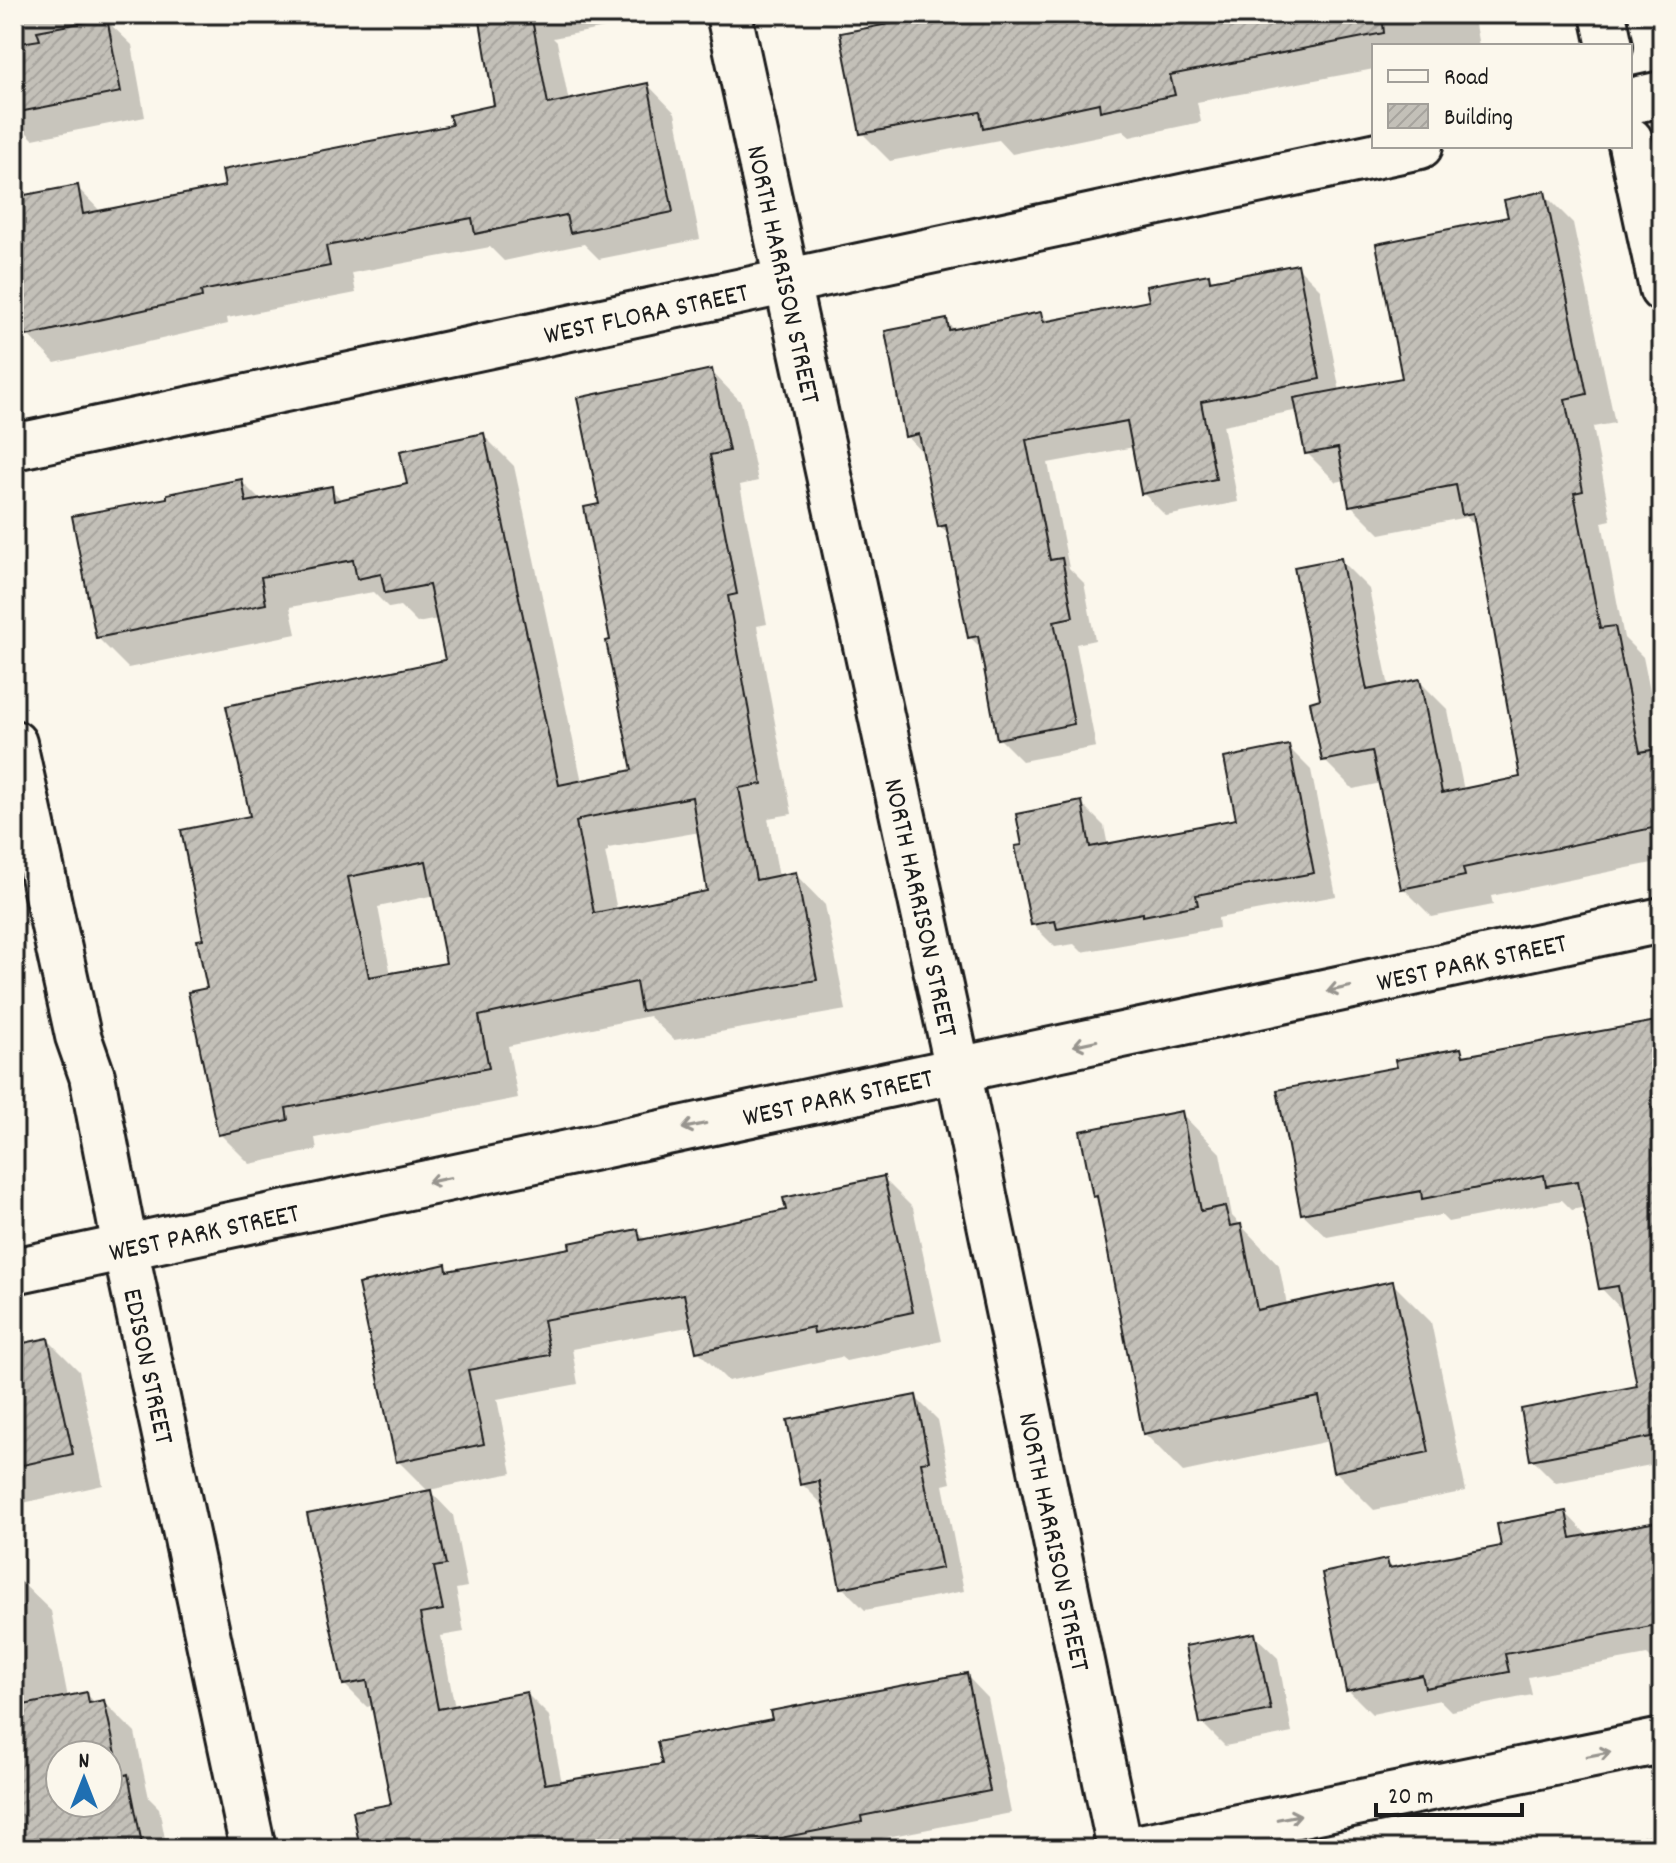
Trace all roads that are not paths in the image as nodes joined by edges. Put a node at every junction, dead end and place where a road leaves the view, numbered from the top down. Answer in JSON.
{"nodes":[{"id":1,"x":729,"y":14,"type":"edge"},
{"id":2,"x":1603,"y":14,"type":"edge"},
{"id":3,"x":1610,"y":44,"type":"edge"},
{"id":4,"x":1662,"y":94,"type":"edge"},
{"id":5,"x":1632,"y":101,"type":"edge"},
{"id":6,"x":1411,"y":148,"type":"edge"},
{"id":7,"x":1632,"y":148,"type":"edge"},
{"id":8,"x":787,"y":282,"type":"junction"},
{"id":9,"x":1662,"y":289,"type":"edge"},
{"id":10,"x":14,"y":447,"type":"edge"},
{"id":11,"x":14,"y":743,"type":"edge"},
{"id":12,"x":1662,"y":920,"type":"edge"},
{"id":13,"x":958,"y":1070,"type":"junction"},
{"id":14,"x":125,"y":1247,"type":"junction"},
{"id":15,"x":14,"y":1271,"type":"edge"},
{"id":16,"x":1662,"y":1741,"type":"edge"},
{"id":17,"x":253,"y":1849,"type":"edge"},
{"id":18,"x":1120,"y":1849,"type":"edge"},
{"id":19,"x":1130,"y":1849,"type":"edge"}],
"edges":[{"from":1,"to":8,"type":"street","name":"NORTH HARRISON STREET"},
{"from":2,"to":3,"type":"street"},
{"from":4,"to":5,"type":"street"},
{"from":6,"to":8,"type":"street","name":"WEST FLORA STREET"},
{"from":7,"to":9,"type":"street"},
{"from":8,"to":10,"type":"street","name":"WEST FLORA STREET"},
{"from":8,"to":13,"type":"street","name":"NORTH HARRISON STREET"},
{"from":11,"to":14,"type":"street","name":"EDISON STREET"},
{"from":12,"to":13,"type":"street","name":"WEST PARK STREET","one_way":true},
{"from":13,"to":14,"type":"street","name":"WEST PARK STREET","one_way":true},
{"from":13,"to":18,"type":"street","name":"NORTH HARRISON STREET"},
{"from":14,"to":15,"type":"street","name":"WEST PARK STREET"},
{"from":14,"to":17,"type":"street","name":"EDISON STREET"},
{"from":19,"to":16,"type":"street","one_way":true}]}
